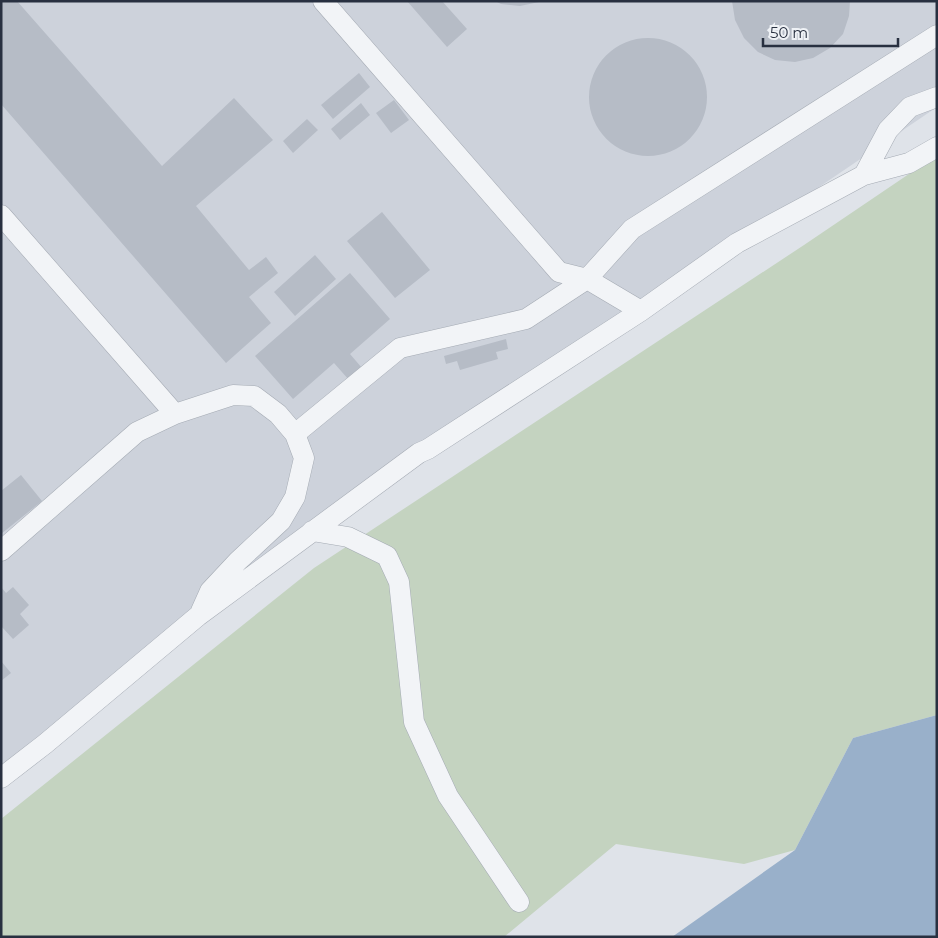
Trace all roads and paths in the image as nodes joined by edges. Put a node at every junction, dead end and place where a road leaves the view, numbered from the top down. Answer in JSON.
{"nodes":[{"id":1,"x":323,"y":1,"type":"edge"},
{"id":2,"x":937,"y":35,"type":"edge"},
{"id":3,"x":937,"y":97,"type":"edge"},
{"id":4,"x":937,"y":147,"type":"edge"},
{"id":5,"x":864,"y":175,"type":"junction"},
{"id":6,"x":1,"y":215,"type":"edge"},
{"id":7,"x":587,"y":279,"type":"junction"},
{"id":8,"x":641,"y":311,"type":"junction"},
{"id":9,"x":175,"y":414,"type":"junction"},
{"id":10,"x":295,"y":434,"type":"junction"},
{"id":11,"x":312,"y":531,"type":"junction"},
{"id":12,"x":1,"y":551,"type":"edge"},
{"id":13,"x":198,"y":616,"type":"junction"},
{"id":14,"x":1,"y":778,"type":"edge"},
{"id":15,"x":519,"y":902,"type":"dead end"}],
"edges":[{"from":1,"to":7,"type":"street"},
{"from":2,"to":7,"type":"street"},
{"from":3,"to":5,"type":"street"},
{"from":4,"to":5,"type":"street"},
{"from":5,"to":8,"type":"street"},
{"from":6,"to":9,"type":"street"},
{"from":7,"to":8,"type":"street"},
{"from":7,"to":10,"type":"street"},
{"from":8,"to":11,"type":"street"},
{"from":9,"to":10,"type":"street"},
{"from":9,"to":12,"type":"street"},
{"from":10,"to":13,"type":"street"},
{"from":11,"to":13,"type":"street"},
{"from":11,"to":15,"type":"street"},
{"from":13,"to":14,"type":"street"}]}
